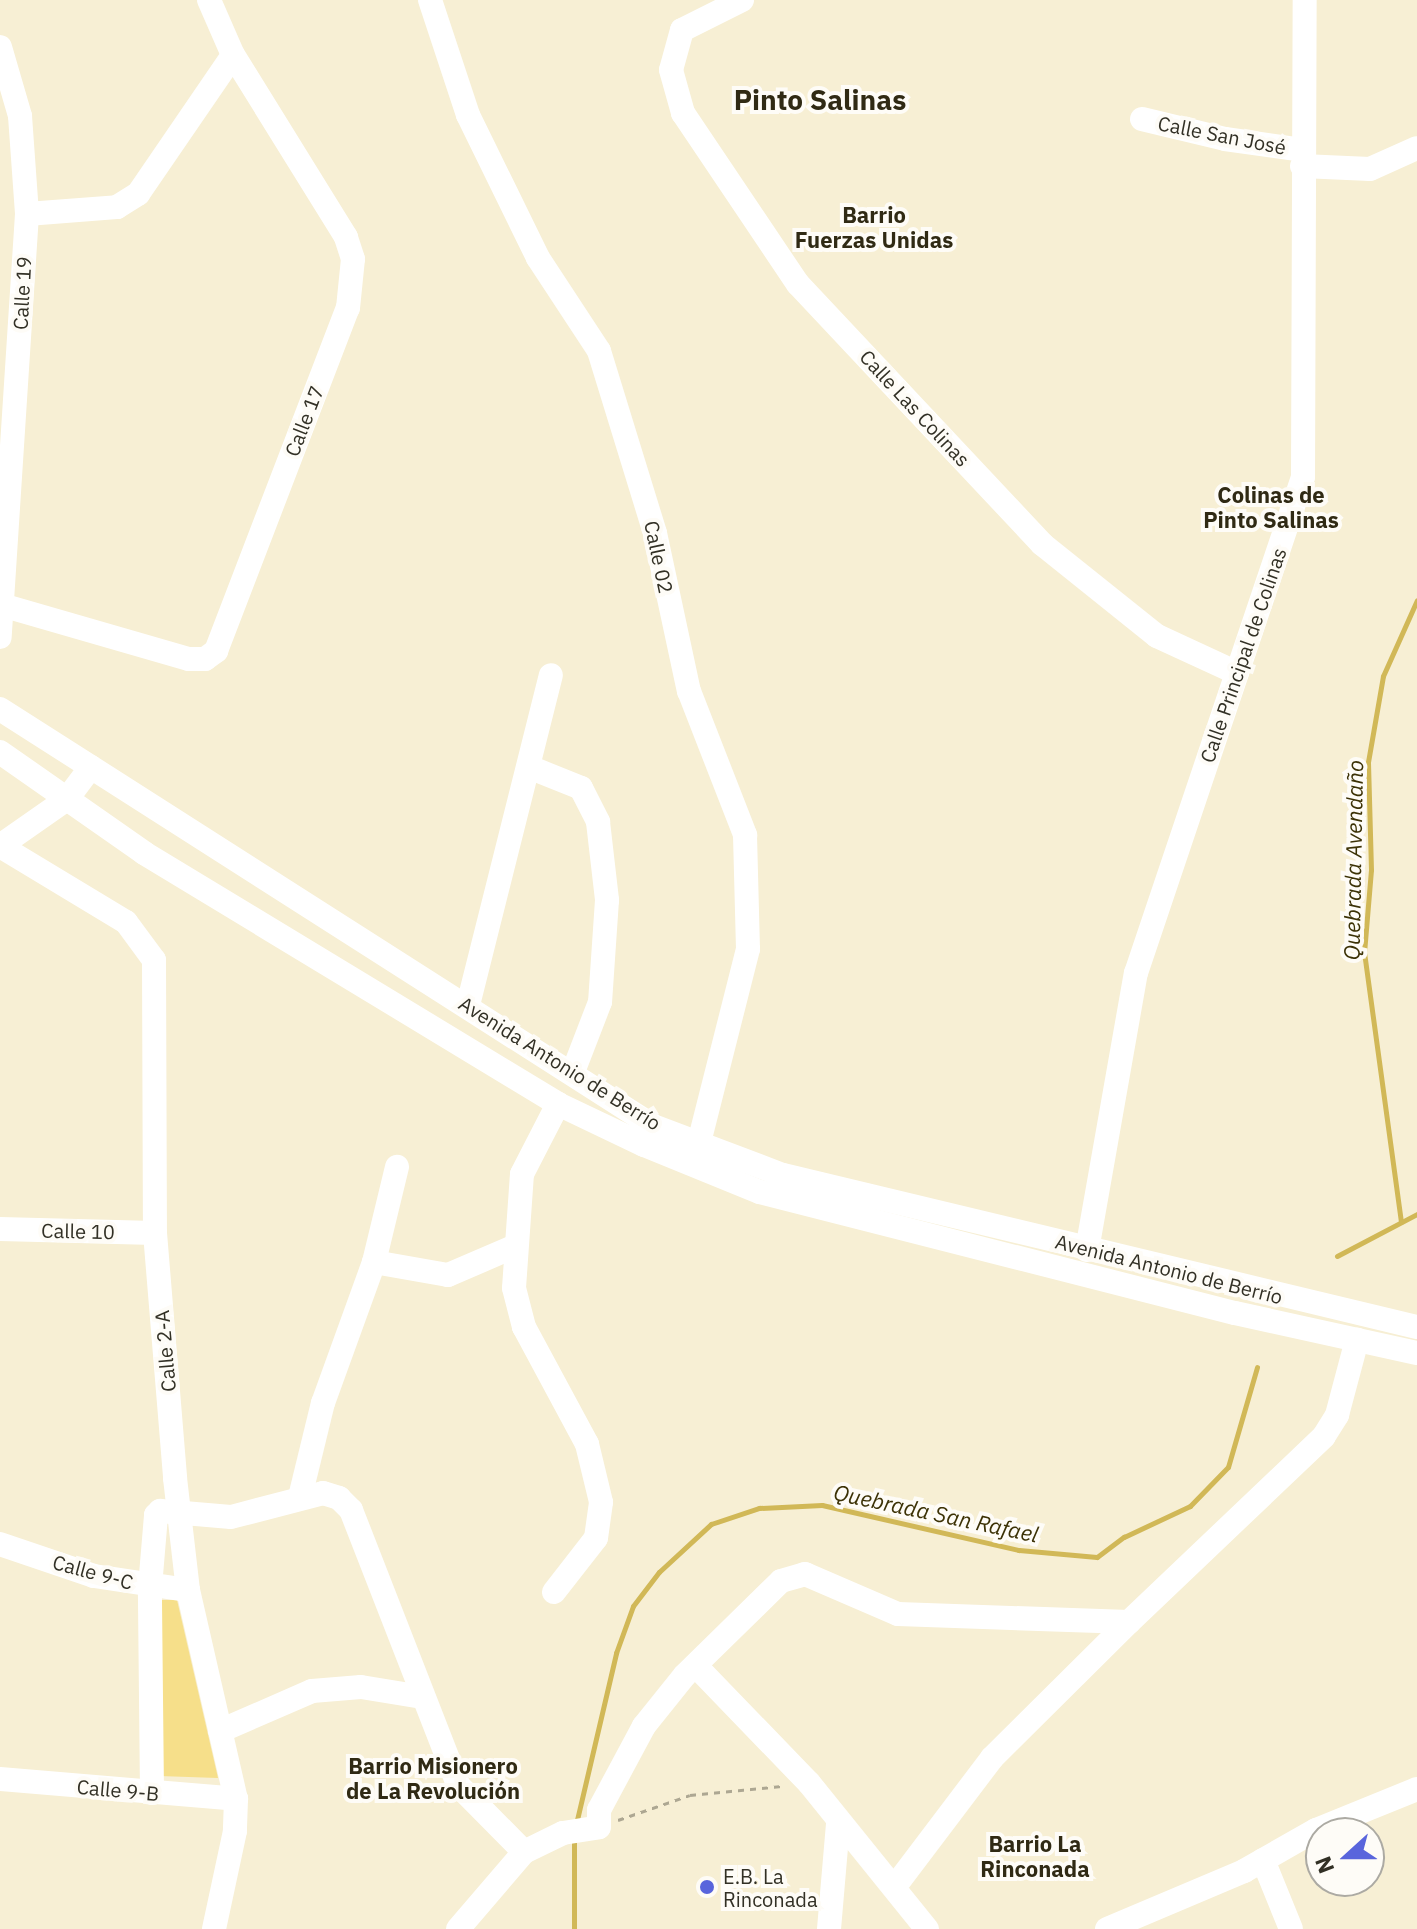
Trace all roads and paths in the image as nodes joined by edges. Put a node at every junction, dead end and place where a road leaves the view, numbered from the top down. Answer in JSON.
{"nodes":[{"id":1,"x":209,"y":0,"type":"edge"},
{"id":2,"x":430,"y":0,"type":"edge"},
{"id":3,"x":742,"y":0,"type":"edge"},
{"id":4,"x":1305,"y":0,"type":"edge"},
{"id":5,"x":0,"y":47,"type":"edge"},
{"id":6,"x":233,"y":55,"type":"junction"},
{"id":7,"x":1142,"y":119,"type":"dead end"},
{"id":8,"x":1417,"y":148,"type":"edge"},
{"id":9,"x":1302,"y":158,"type":"junction"},
{"id":10,"x":27,"y":214,"type":"junction"},
{"id":11,"x":5,"y":606,"type":"junction"},
{"id":12,"x":0,"y":637,"type":"edge"},
{"id":13,"x":1237,"y":673,"type":"junction"},
{"id":14,"x":551,"y":675,"type":"dead end"},
{"id":15,"x":0,"y":709,"type":"edge"},
{"id":16,"x":0,"y":752,"type":"edge"},
{"id":17,"x":91,"y":767,"type":"junction"},
{"id":18,"x":529,"y":767,"type":"junction"},
{"id":19,"x":67,"y":799,"type":"junction"},
{"id":20,"x":0,"y":846,"type":"edge"},
{"id":21,"x":468,"y":1005,"type":"junction"},
{"id":22,"x":573,"y":1072,"type":"junction"},
{"id":23,"x":558,"y":1104,"type":"junction"},
{"id":24,"x":699,"y":1143,"type":"junction"},
{"id":25,"x":397,"y":1167,"type":"dead end"},
{"id":26,"x":0,"y":1229,"type":"edge"},
{"id":27,"x":155,"y":1233,"type":"junction"},
{"id":28,"x":513,"y":1247,"type":"junction"},
{"id":29,"x":1087,"y":1250,"type":"junction"},
{"id":30,"x":374,"y":1262,"type":"junction"},
{"id":31,"x":1417,"y":1327,"type":"edge"},
{"id":32,"x":1357,"y":1340,"type":"junction"},
{"id":33,"x":1417,"y":1353,"type":"edge"},
{"id":34,"x":300,"y":1497,"type":"junction"},
{"id":35,"x":180,"y":1514,"type":"junction"},
{"id":36,"x":0,"y":1544,"type":"edge"},
{"id":37,"x":150,"y":1587,"type":"junction"},
{"id":38,"x":188,"y":1590,"type":"junction"},
{"id":39,"x":554,"y":1592,"type":"dead end"},
{"id":40,"x":1129,"y":1622,"type":"junction"},
{"id":41,"x":696,"y":1666,"type":"junction"},
{"id":42,"x":422,"y":1697,"type":"junction"},
{"id":43,"x":220,"y":1731,"type":"junction"},
{"id":44,"x":0,"y":1779,"type":"edge"},
{"id":45,"x":809,"y":1783,"type":"junction"},
{"id":46,"x":1417,"y":1789,"type":"edge"},
{"id":47,"x":152,"y":1793,"type":"junction"},
{"id":48,"x":236,"y":1799,"type":"junction"},
{"id":49,"x":838,"y":1823,"type":"junction"},
{"id":50,"x":582,"y":1830,"type":"junction"},
{"id":51,"x":524,"y":1852,"type":"junction"},
{"id":52,"x":1263,"y":1860,"type":"junction"},
{"id":53,"x":896,"y":1885,"type":"junction"},
{"id":54,"x":214,"y":1929,"type":"edge"},
{"id":55,"x":458,"y":1929,"type":"edge"},
{"id":56,"x":829,"y":1929,"type":"edge"},
{"id":57,"x":927,"y":1929,"type":"edge"},
{"id":58,"x":1107,"y":1929,"type":"edge"},
{"id":59,"x":1291,"y":1929,"type":"edge"}],
"edges":[{"from":1,"to":6,"type":"street","name":"Calle 17"},
{"from":2,"to":24,"type":"street","name":"Calle 02"},
{"from":3,"to":13,"type":"street","name":"Calle Las Colinas"},
{"from":4,"to":9,"type":"street","name":"Calle Principal de Colinas"},
{"from":5,"to":10,"type":"street","name":"Calle 19"},
{"from":6,"to":10,"type":"street"},
{"from":6,"to":11,"type":"street","name":"Calle 17"},
{"from":7,"to":9,"type":"street","name":"Calle San José"},
{"from":8,"to":9,"type":"street","name":"Calle San José"},
{"from":9,"to":13,"type":"street","name":"Calle Principal de Colinas"},
{"from":10,"to":11,"type":"street","name":"Calle 19"},
{"from":11,"to":12,"type":"street","name":"Calle 19"},
{"from":13,"to":29,"type":"street","name":"Calle Principal de Colinas"},
{"from":14,"to":18,"type":"street"},
{"from":15,"to":17,"type":"street","name":"Avenida Antonio de Berrío"},
{"from":16,"to":19,"type":"street","name":"Avenida Antonio de Berrío"},
{"from":17,"to":19,"type":"street"},
{"from":17,"to":21,"type":"street","name":"Avenida Antonio de Berrío"},
{"from":18,"to":21,"type":"street"},
{"from":18,"to":22,"type":"street"},
{"from":19,"to":20,"type":"street"},
{"from":19,"to":23,"type":"street","name":"Avenida Antonio de Berrío"},
{"from":20,"to":27,"type":"street","name":"Calle 2-A"},
{"from":21,"to":22,"type":"street","name":"Avenida Antonio de Berrío"},
{"from":22,"to":24,"type":"street","name":"Avenida Antonio de Berrío"},
{"from":23,"to":28,"type":"street"},
{"from":23,"to":32,"type":"street","name":"Avenida Antonio de Berrío"},
{"from":24,"to":29,"type":"street","name":"Avenida Antonio de Berrío"},
{"from":25,"to":30,"type":"street"},
{"from":26,"to":27,"type":"street","name":"Calle 10"},
{"from":27,"to":35,"type":"street","name":"Calle 2-A"},
{"from":28,"to":30,"type":"street"},
{"from":28,"to":39,"type":"street"},
{"from":29,"to":31,"type":"street","name":"Avenida Antonio de Berrío"},
{"from":30,"to":34,"type":"street"},
{"from":32,"to":33,"type":"street","name":"Avenida Antonio de Berrío"},
{"from":32,"to":40,"type":"street"},
{"from":34,"to":35,"type":"street"},
{"from":34,"to":42,"type":"street"},
{"from":35,"to":37,"type":"street"},
{"from":35,"to":38,"type":"street","name":"Calle 2-A"},
{"from":36,"to":37,"type":"street","name":"Calle 9-C"},
{"from":37,"to":38,"type":"street","name":"Calle 9-C"},
{"from":37,"to":47,"type":"street"},
{"from":38,"to":43,"type":"street","name":"Calle 2-A"},
{"from":40,"to":41,"type":"street"},
{"from":40,"to":53,"type":"street"},
{"from":41,"to":45,"type":"street"},
{"from":41,"to":50,"type":"street"},
{"from":42,"to":43,"type":"street"},
{"from":42,"to":51,"type":"street"},
{"from":43,"to":48,"type":"street","name":"Calle 2-A"},
{"from":44,"to":47,"type":"street","name":"Calle 9-B"},
{"from":45,"to":49,"type":"street"},
{"from":45,"to":50,"type":"path"},
{"from":46,"to":52,"type":"street"},
{"from":47,"to":48,"type":"street","name":"Calle 9-B"},
{"from":48,"to":54,"type":"street","name":"Calle 2-A"},
{"from":49,"to":53,"type":"street"},
{"from":49,"to":56,"type":"street"},
{"from":50,"to":51,"type":"street"},
{"from":51,"to":55,"type":"street"},
{"from":52,"to":58,"type":"street"},
{"from":52,"to":59,"type":"street"},
{"from":53,"to":57,"type":"street"}]}
